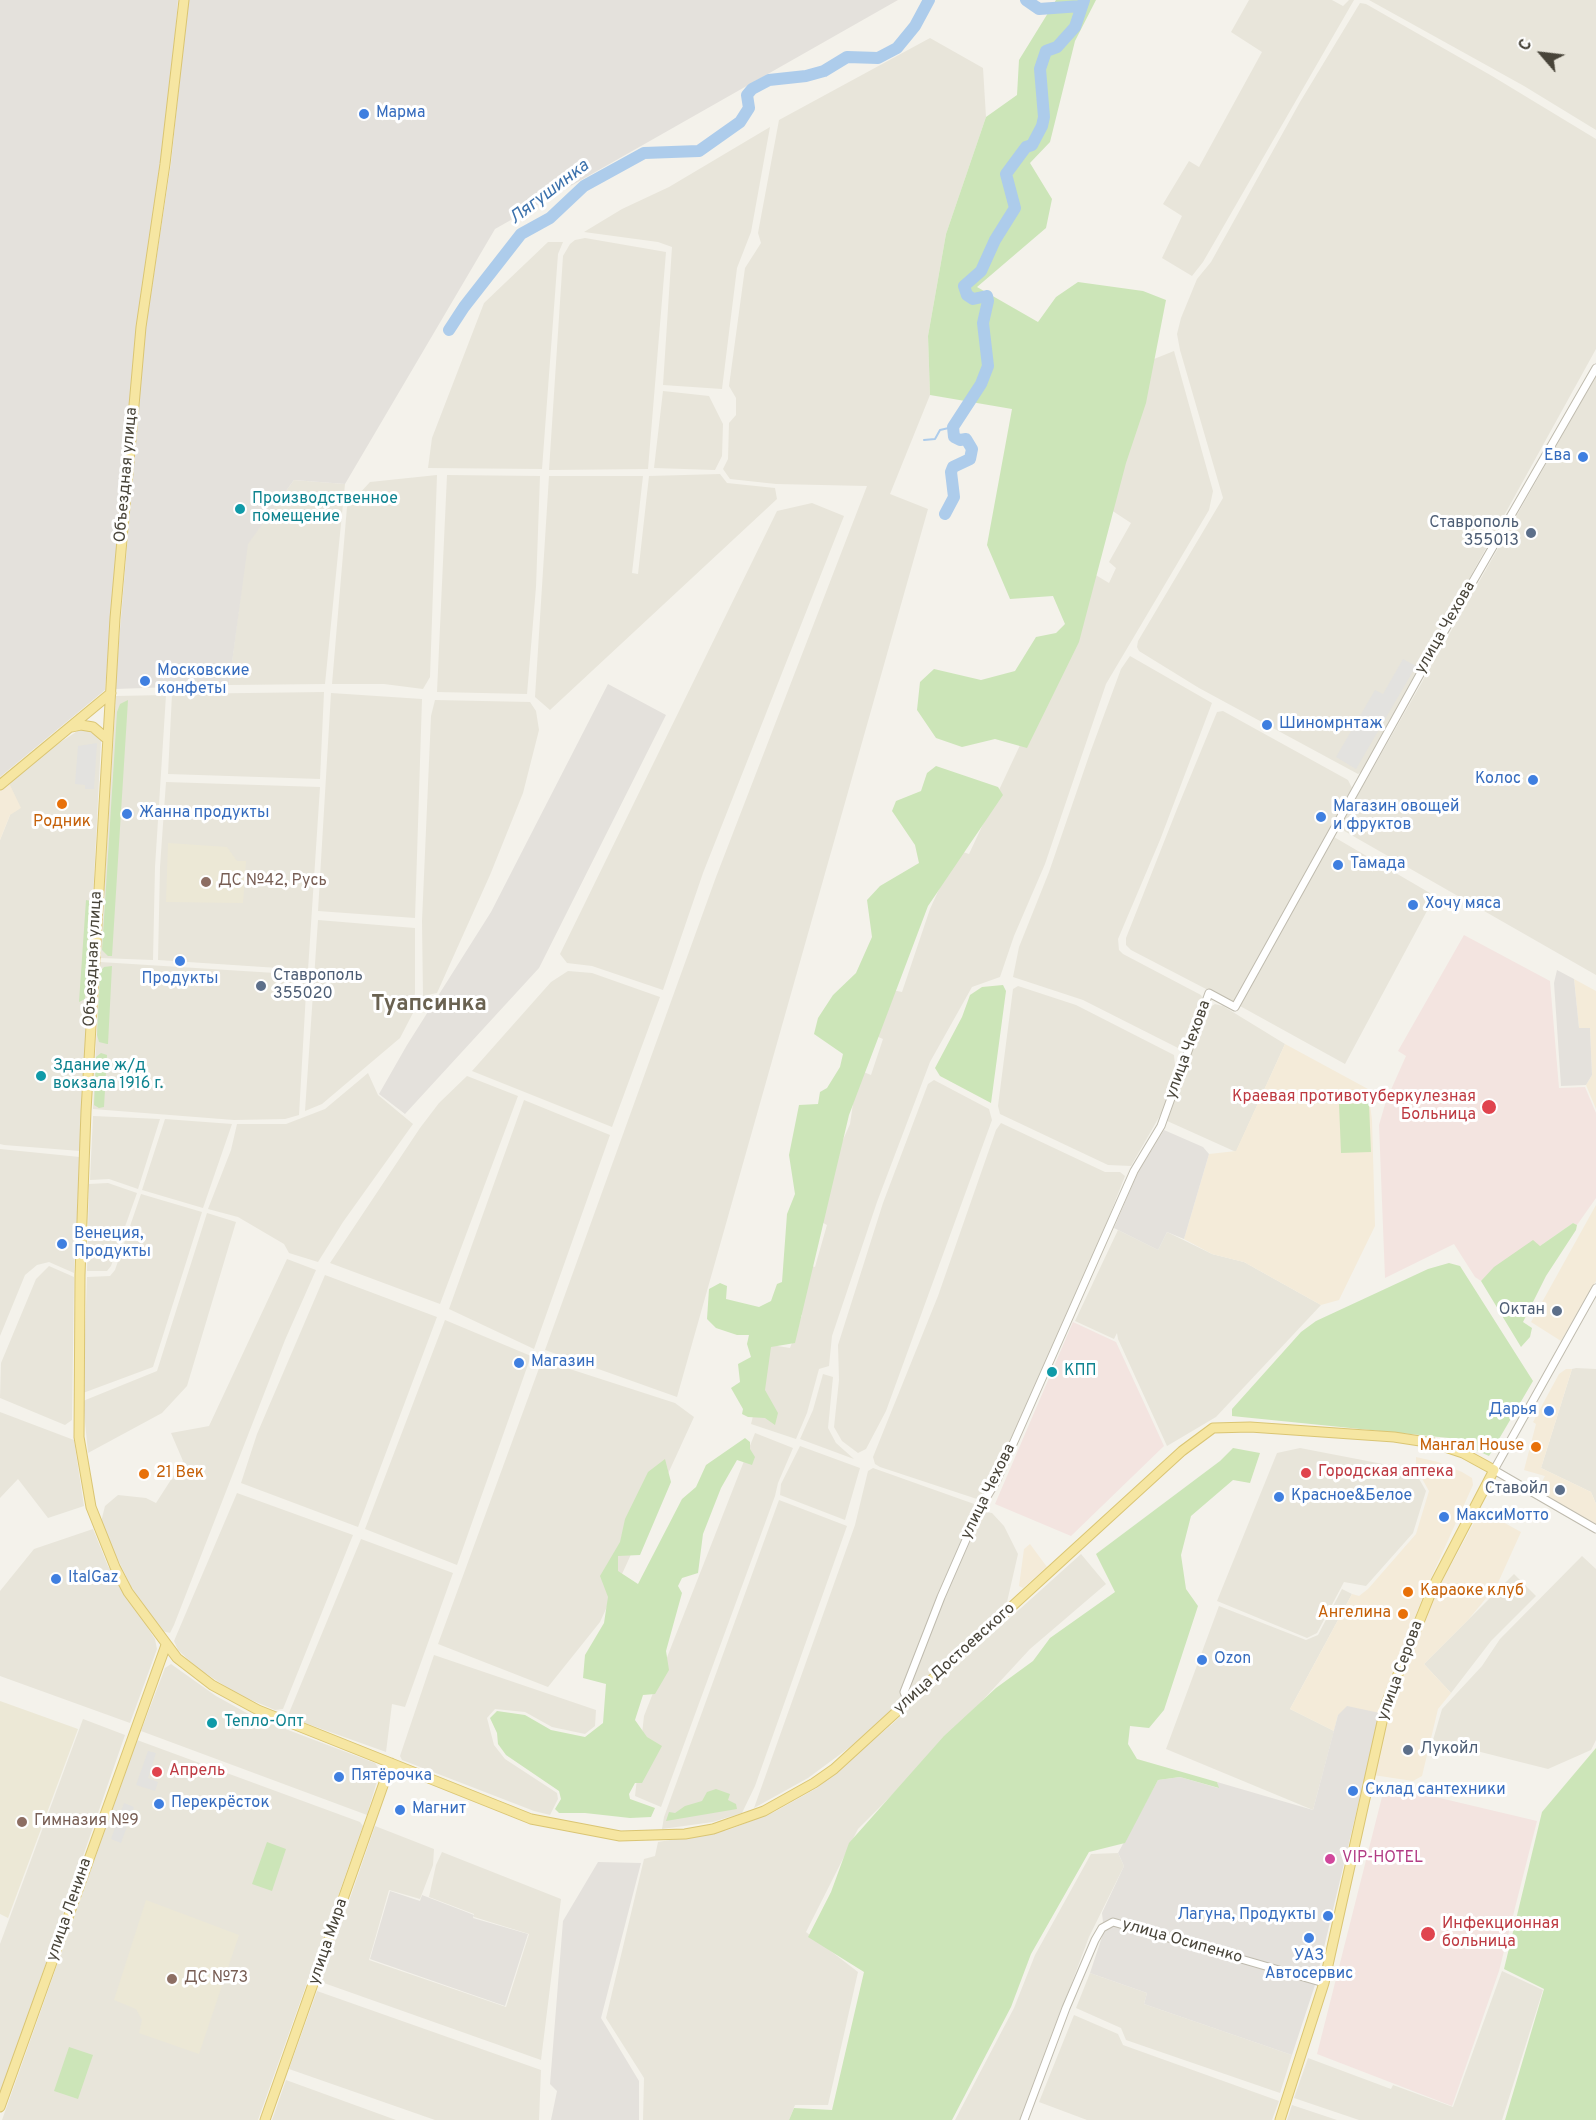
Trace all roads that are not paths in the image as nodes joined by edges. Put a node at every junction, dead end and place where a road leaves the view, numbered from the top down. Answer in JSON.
{"nodes":[{"id":1,"x":184,"y":0,"type":"edge"},
{"id":2,"x":1596,"y":368,"type":"edge"},
{"id":3,"x":111,"y":693,"type":"junction"},
{"id":4,"x":70,"y":728,"type":"junction"},
{"id":5,"x":106,"y":738,"type":"junction"},
{"id":6,"x":0,"y":785,"type":"edge"},
{"id":7,"x":1596,"y":1288,"type":"edge"},
{"id":8,"x":1494,"y":1470,"type":"junction"},
{"id":9,"x":1596,"y":1529,"type":"edge"},
{"id":10,"x":166,"y":1645,"type":"junction"},
{"id":11,"x":908,"y":1702,"type":"junction"},
{"id":12,"x":391,"y":1763,"type":"junction"},
{"id":13,"x":1324,"y":1983,"type":"junction"},
{"id":14,"x":0,"y":2108,"type":"edge"},
{"id":15,"x":265,"y":2120,"type":"edge"},
{"id":16,"x":1024,"y":2120,"type":"edge"},
{"id":17,"x":1280,"y":2120,"type":"edge"}],
"edges":[{"from":1,"to":3,"type":"main road","name":"Объездная улица"},
{"from":2,"to":11,"type":"street","name":"улица Чехова"},
{"from":3,"to":4,"type":"main road"},
{"from":3,"to":5,"type":"main road","name":"Объездная улица"},
{"from":4,"to":5,"type":"main road"},
{"from":4,"to":6,"type":"main road"},
{"from":5,"to":10,"type":"main road","name":"Объездная улица"},
{"from":7,"to":8,"type":"street","name":"улица Серова"},
{"from":8,"to":9,"type":"street"},
{"from":8,"to":11,"type":"main road","name":"улица Достоевского"},
{"from":8,"to":13,"type":"main road","name":"улица Серова"},
{"from":10,"to":12,"type":"main road","name":"Объездная улица"},
{"from":10,"to":14,"type":"main road","name":"улица Ленина"},
{"from":11,"to":12,"type":"main road","name":"улица Достоевского"},
{"from":12,"to":15,"type":"main road","name":"улица Мира"},
{"from":13,"to":16,"type":"street","name":"улица Осипенко"},
{"from":13,"to":17,"type":"main road","name":"улица Серова"}]}
